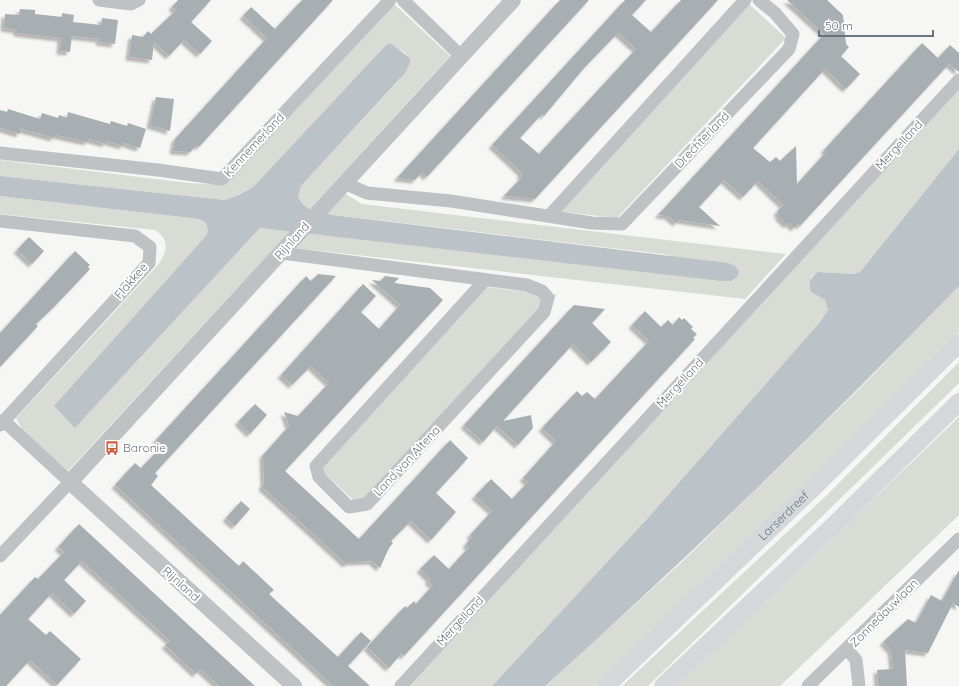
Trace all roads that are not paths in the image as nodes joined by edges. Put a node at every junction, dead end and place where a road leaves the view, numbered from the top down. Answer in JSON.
{"nodes":[{"id":1,"x":99,"y":0,"type":"edge"},
{"id":2,"x":139,"y":0,"type":"edge"},
{"id":3,"x":390,"y":0,"type":"edge"},
{"id":4,"x":403,"y":0,"type":"edge"},
{"id":5,"x":513,"y":0,"type":"edge"},
{"id":6,"x":745,"y":0,"type":"edge"},
{"id":7,"x":759,"y":0,"type":"edge"},
{"id":8,"x":461,"y":56,"type":"junction"},
{"id":9,"x":959,"y":80,"type":"edge"},
{"id":10,"x":0,"y":153,"type":"edge"},
{"id":11,"x":344,"y":183,"type":"junction"},
{"id":12,"x":549,"y":216,"type":"junction"},
{"id":13,"x":0,"y":221,"type":"edge"},
{"id":14,"x":282,"y":253,"type":"junction"},
{"id":15,"x":485,"y":280,"type":"junction"},
{"id":16,"x":959,"y":343,"type":"edge"},
{"id":17,"x":959,"y":402,"type":"edge"},
{"id":18,"x":2,"y":423,"type":"edge"},
{"id":19,"x":70,"y":482,"type":"junction"},
{"id":20,"x":959,"y":539,"type":"edge"},
{"id":21,"x":0,"y":556,"type":"edge"},
{"id":22,"x":847,"y":649,"type":"junction"},
{"id":23,"x":294,"y":686,"type":"edge"},
{"id":24,"x":401,"y":686,"type":"edge"},
{"id":25,"x":606,"y":686,"type":"edge"},
{"id":26,"x":663,"y":686,"type":"edge"},
{"id":27,"x":808,"y":686,"type":"edge"},
{"id":28,"x":859,"y":686,"type":"edge"}],
"edges":[{"from":1,"to":2,"type":"street"},
{"from":3,"to":10,"type":"street","name":"Kennemerland"},
{"from":4,"to":8,"type":"street"},
{"from":5,"to":8,"type":"street","name":"Rijnland"},
{"from":6,"to":12,"type":"street"},
{"from":7,"to":12,"type":"street","name":"Drechterland"},
{"from":8,"to":11,"type":"street","name":"Rijnland"},
{"from":9,"to":24,"type":"street","name":"Mergelland"},
{"from":11,"to":12,"type":"street","name":"Drechterland"},
{"from":11,"to":14,"type":"street","name":"Rijnland"},
{"from":13,"to":18,"type":"street","name":"Flakkee"},
{"from":14,"to":15,"type":"street","name":"Land van Altena"},
{"from":14,"to":19,"type":"street","name":"Rijnland"},
{"from":15,"to":15,"type":"street","name":"Land van Altena"},
{"from":16,"to":25,"type":"main road","name":"Larserdreef"},
{"from":17,"to":26,"type":"main road"},
{"from":18,"to":19,"type":"street","name":"Rijnland"},
{"from":19,"to":21,"type":"street"},
{"from":19,"to":23,"type":"street","name":"Rijnland"},
{"from":20,"to":22,"type":"street","name":"Zonnedauwlaan"},
{"from":22,"to":27,"type":"street","name":"Zonnedauwlaan"},
{"from":22,"to":28,"type":"street"}]}
